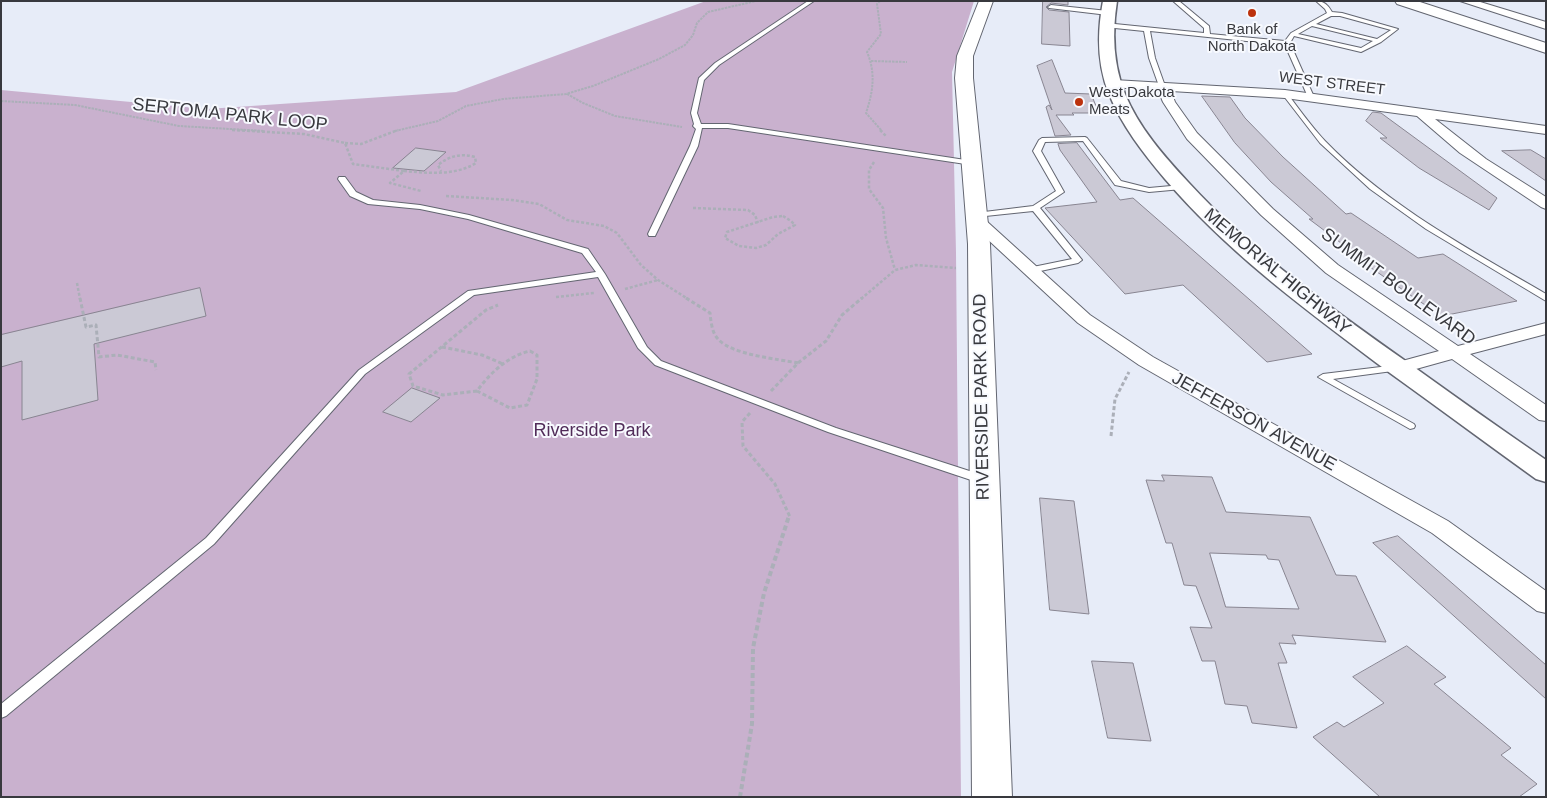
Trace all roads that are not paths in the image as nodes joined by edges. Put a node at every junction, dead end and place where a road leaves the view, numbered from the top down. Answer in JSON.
{"nodes":[{"id":1,"x":812,"y":1,"type":"edge"},
{"id":2,"x":986,"y":1,"type":"edge"},
{"id":3,"x":1175,"y":1,"type":"edge"},
{"id":4,"x":1318,"y":1,"type":"edge"},
{"id":5,"x":1402,"y":1,"type":"edge"},
{"id":6,"x":1427,"y":1,"type":"edge"},
{"id":7,"x":1465,"y":1,"type":"edge"},
{"id":8,"x":1052,"y":7,"type":"dead end"},
{"id":9,"x":1108,"y":13,"type":"edge"},
{"id":10,"x":1330,"y":14,"type":"junction"},
{"id":11,"x":1310,"y":24,"type":"junction"},
{"id":12,"x":1546,"y":26,"type":"edge"},
{"id":13,"x":1147,"y":29,"type":"junction"},
{"id":14,"x":1293,"y":34,"type":"junction"},
{"id":15,"x":1207,"y":35,"type":"junction"},
{"id":16,"x":1546,"y":39,"type":"edge"},
{"id":17,"x":1378,"y":41,"type":"junction"},
{"id":18,"x":1287,"y":43,"type":"junction"},
{"id":19,"x":1546,"y":48,"type":"edge"},
{"id":20,"x":1114,"y":84,"type":"junction"},
{"id":21,"x":1162,"y":86,"type":"junction"},
{"id":22,"x":1285,"y":94,"type":"junction"},
{"id":23,"x":1311,"y":97,"type":"junction"},
{"id":24,"x":1421,"y":113,"type":"junction"},
{"id":25,"x":698,"y":128,"type":"junction"},
{"id":26,"x":1546,"y":130,"type":"edge"},
{"id":27,"x":972,"y":163,"type":"junction"},
{"id":28,"x":342,"y":178,"type":"dead end"},
{"id":29,"x":1182,"y":187,"type":"junction"},
{"id":30,"x":1546,"y":204,"type":"edge"},
{"id":31,"x":1035,"y":208,"type":"junction"},
{"id":32,"x":977,"y":218,"type":"junction"},
{"id":33,"x":652,"y":234,"type":"dead end"},
{"id":34,"x":1030,"y":270,"type":"junction"},
{"id":35,"x":600,"y":274,"type":"junction"},
{"id":36,"x":1546,"y":298,"type":"edge"},
{"id":37,"x":1546,"y":328,"type":"edge"},
{"id":38,"x":1455,"y":353,"type":"junction"},
{"id":39,"x":1398,"y":368,"type":"junction"},
{"id":40,"x":1546,"y":415,"type":"edge"},
{"id":41,"x":1410,"y":426,"type":"dead end"},
{"id":42,"x":1546,"y":472,"type":"edge"},
{"id":43,"x":984,"y":480,"type":"junction"},
{"id":44,"x":1546,"y":604,"type":"edge"},
{"id":45,"x":1,"y":712,"type":"edge"},
{"id":46,"x":992,"y":797,"type":"edge"}],
"edges":[{"from":1,"to":25,"type":"lane"},
{"from":2,"to":27,"type":"main road","name":"RIVERSIDE PARK ROAD"},
{"from":3,"to":15,"type":"lane"},
{"from":4,"to":10,"type":"lane"},
{"from":5,"to":19,"type":"main road"},
{"from":6,"to":16,"type":"main road"},
{"from":7,"to":12,"type":"street"},
{"from":8,"to":9,"type":"lane"},
{"from":9,"to":13,"type":"lane"},
{"from":9,"to":20,"type":"street","name":"MEMORIAL HIGHWAY"},
{"from":10,"to":11,"type":"lane"},
{"from":10,"to":17,"type":"lane"},
{"from":11,"to":14,"type":"lane"},
{"from":11,"to":17,"type":"lane"},
{"from":13,"to":15,"type":"lane"},
{"from":13,"to":21,"type":"lane"},
{"from":14,"to":17,"type":"lane"},
{"from":14,"to":18,"type":"lane"},
{"from":15,"to":18,"type":"lane"},
{"from":18,"to":23,"type":"lane"},
{"from":20,"to":21,"type":"street","name":"WEST STREET"},
{"from":20,"to":29,"type":"street","name":"MEMORIAL HIGHWAY"},
{"from":21,"to":22,"type":"street","name":"WEST STREET"},
{"from":21,"to":38,"type":"street","name":"SUMMIT BOULEVARD"},
{"from":22,"to":23,"type":"street","name":"WEST STREET"},
{"from":22,"to":36,"type":"lane"},
{"from":23,"to":24,"type":"street","name":"WEST STREET"},
{"from":24,"to":26,"type":"street","name":"WEST STREET"},
{"from":24,"to":30,"type":"street"},
{"from":25,"to":27,"type":"lane"},
{"from":25,"to":33,"type":"lane"},
{"from":27,"to":32,"type":"main road","name":"RIVERSIDE PARK ROAD"},
{"from":28,"to":35,"type":"lane"},
{"from":29,"to":31,"type":"lane"},
{"from":29,"to":39,"type":"street","name":"MEMORIAL HIGHWAY"},
{"from":31,"to":32,"type":"lane"},
{"from":31,"to":34,"type":"lane"},
{"from":32,"to":34,"type":"street","name":"JEFFERSON AVENUE"},
{"from":32,"to":43,"type":"main road","name":"RIVERSIDE PARK ROAD"},
{"from":34,"to":44,"type":"street","name":"JEFFERSON AVENUE"},
{"from":35,"to":43,"type":"lane"},
{"from":35,"to":45,"type":"lane"},
{"from":37,"to":38,"type":"street"},
{"from":38,"to":39,"type":"street"},
{"from":38,"to":40,"type":"street","name":"SUMMIT BOULEVARD"},
{"from":39,"to":41,"type":"lane"},
{"from":39,"to":42,"type":"street","name":"MEMORIAL HIGHWAY"},
{"from":43,"to":46,"type":"main road","name":"RIVERSIDE PARK ROAD"}]}
